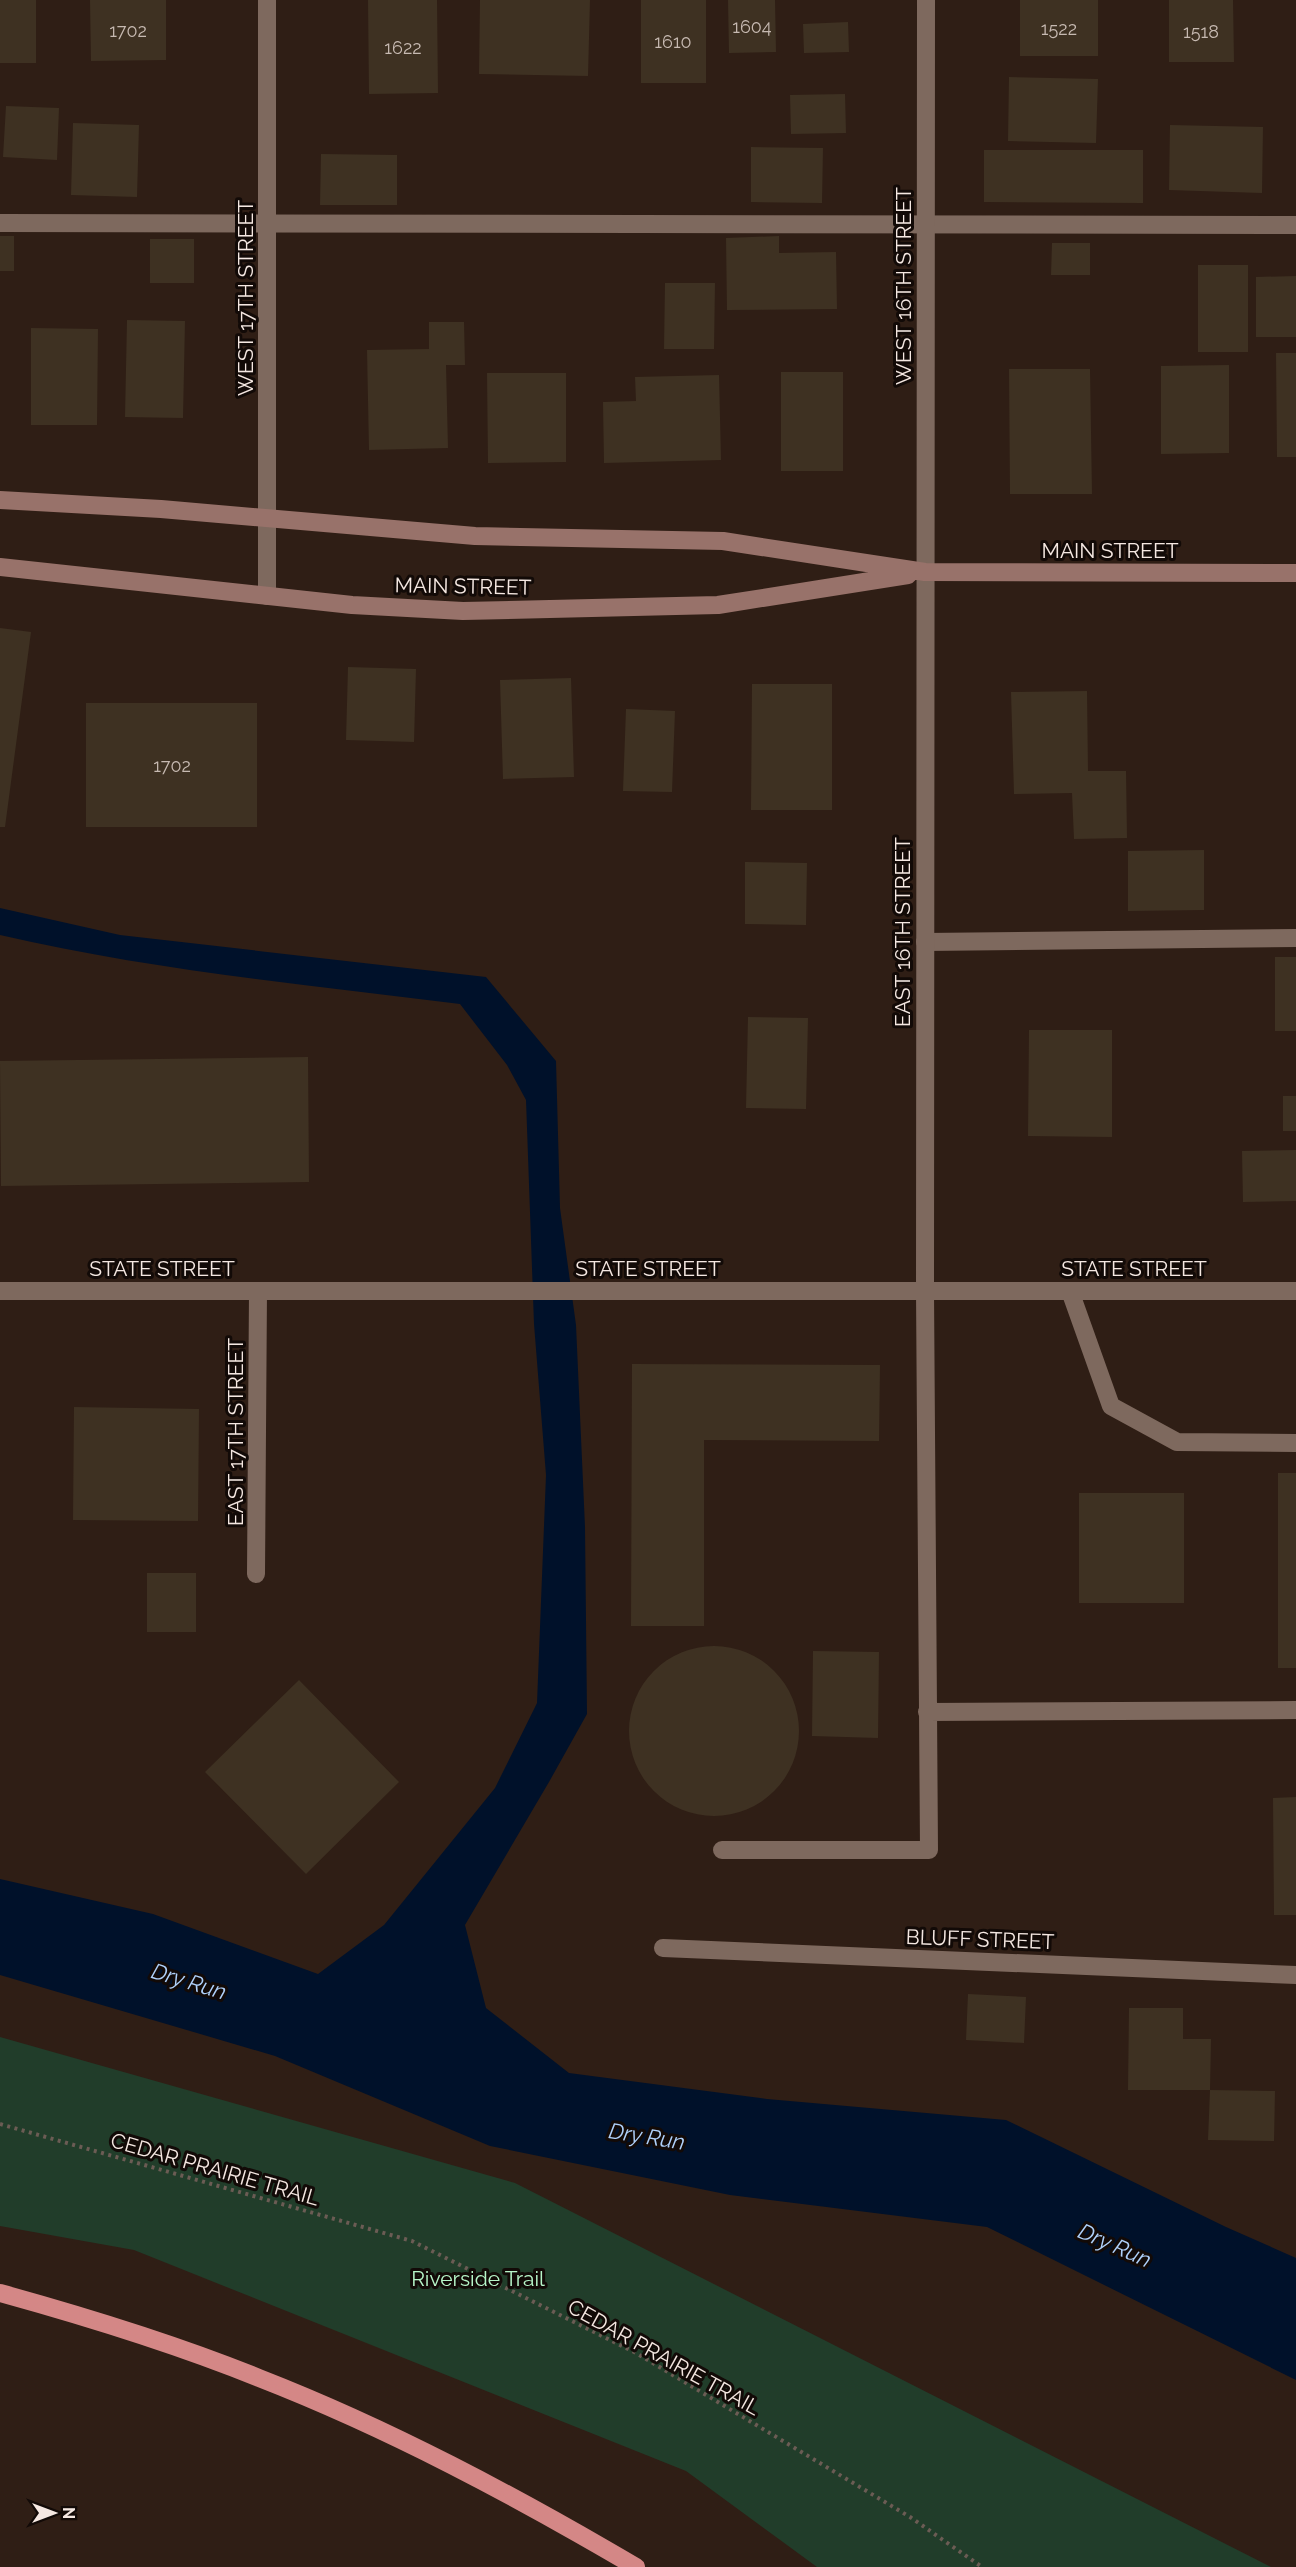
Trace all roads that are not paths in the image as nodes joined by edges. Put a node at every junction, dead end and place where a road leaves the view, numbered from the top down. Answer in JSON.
{"nodes":[{"id":1,"x":267,"y":0,"type":"edge"},
{"id":2,"x":926,"y":0,"type":"edge"},
{"id":3,"x":0,"y":224,"type":"edge"},
{"id":4,"x":267,"y":224,"type":"junction"},
{"id":5,"x":925,"y":225,"type":"junction"},
{"id":6,"x":1296,"y":225,"type":"edge"},
{"id":7,"x":0,"y":500,"type":"edge"},
{"id":8,"x":267,"y":518,"type":"junction"},
{"id":9,"x":0,"y":567,"type":"edge"},
{"id":10,"x":924,"y":572,"type":"junction"},
{"id":11,"x":1296,"y":573,"type":"edge"},
{"id":12,"x":267,"y":596,"type":"junction"},
{"id":13,"x":1296,"y":938,"type":"edge"},
{"id":14,"x":924,"y":942,"type":"junction"},
{"id":15,"x":0,"y":1291,"type":"edge"},
{"id":16,"x":258,"y":1291,"type":"junction"},
{"id":17,"x":925,"y":1291,"type":"junction"},
{"id":18,"x":1070,"y":1291,"type":"junction"},
{"id":19,"x":1296,"y":1291,"type":"edge"},
{"id":20,"x":1296,"y":1443,"type":"edge"},
{"id":21,"x":256,"y":1574,"type":"dead end"},
{"id":22,"x":1296,"y":1710,"type":"edge"},
{"id":23,"x":927,"y":1712,"type":"junction"},
{"id":24,"x":722,"y":1850,"type":"dead end"},
{"id":25,"x":663,"y":1948,"type":"dead end"},
{"id":26,"x":1296,"y":1975,"type":"edge"},
{"id":27,"x":0,"y":2293,"type":"edge"},
{"id":28,"x":636,"y":2567,"type":"edge"}],
"edges":[{"from":1,"to":4,"type":"street","name":"WEST 17TH STREET"},
{"from":2,"to":5,"type":"street","name":"WEST 16TH STREET"},
{"from":3,"to":4,"type":"street"},
{"from":4,"to":5,"type":"street"},
{"from":4,"to":8,"type":"street","name":"WEST 17TH STREET"},
{"from":5,"to":6,"type":"street"},
{"from":5,"to":10,"type":"street","name":"WEST 16TH STREET"},
{"from":7,"to":8,"type":"main road","name":"MAIN STREET"},
{"from":8,"to":10,"type":"main road","name":"MAIN STREET"},
{"from":8,"to":12,"type":"street","name":"WEST 17TH STREET"},
{"from":9,"to":12,"type":"main road","name":"MAIN STREET"},
{"from":10,"to":11,"type":"main road","name":"MAIN STREET"},
{"from":10,"to":12,"type":"main road","name":"MAIN STREET"},
{"from":10,"to":14,"type":"street","name":"EAST 16TH STREET"},
{"from":13,"to":14,"type":"street"},
{"from":14,"to":17,"type":"street","name":"EAST 16TH STREET"},
{"from":15,"to":16,"type":"street","name":"STATE STREET"},
{"from":16,"to":17,"type":"street","name":"STATE STREET"},
{"from":16,"to":21,"type":"street","name":"EAST 17TH STREET"},
{"from":17,"to":18,"type":"street","name":"STATE STREET"},
{"from":17,"to":23,"type":"street","name":"EAST 16TH STREET"},
{"from":18,"to":19,"type":"street","name":"STATE STREET"},
{"from":18,"to":20,"type":"street"},
{"from":22,"to":23,"type":"street"},
{"from":23,"to":24,"type":"street","name":"EAST 16TH STREET"},
{"from":25,"to":26,"type":"street","name":"BLUFF STREET"},
{"from":27,"to":28,"type":"highway"}]}
